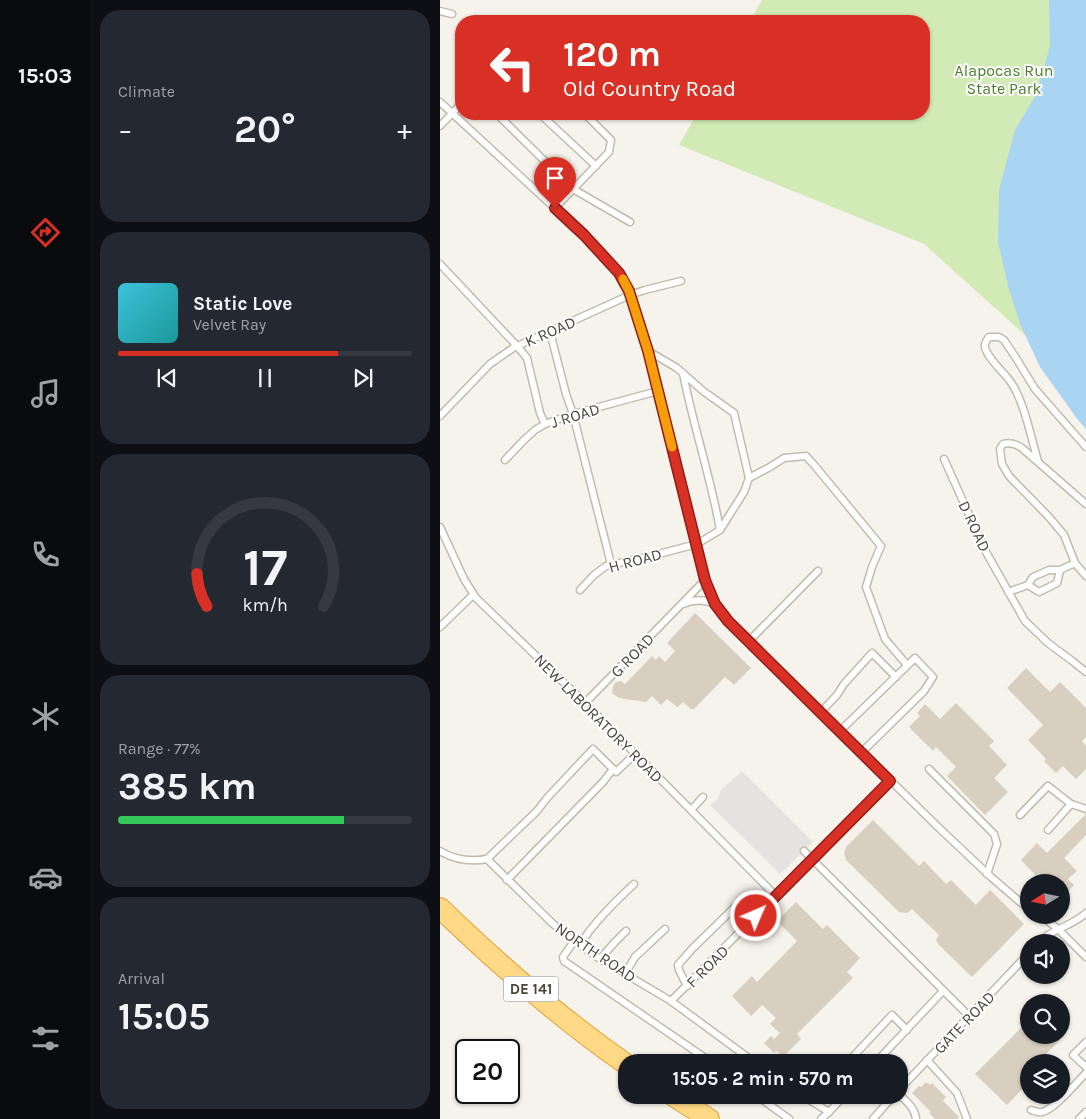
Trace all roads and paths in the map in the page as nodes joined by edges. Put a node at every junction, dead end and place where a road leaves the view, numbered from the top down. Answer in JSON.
{"nodes":[{"id":1,"x":440,"y":11,"type":"edge"},
{"id":2,"x":452,"y":14,"type":"dead end"},
{"id":3,"x":440,"y":102,"type":"edge"},
{"id":4,"x":455,"y":111,"type":"edge"},
{"id":5,"x":452,"y":114,"type":"junction"},
{"id":6,"x":455,"y":117,"type":"edge"},
{"id":7,"x":459,"y":120,"type":"edge"},
{"id":8,"x":503,"y":120,"type":"edge"},
{"id":9,"x":546,"y":120,"type":"edge"},
{"id":10,"x":591,"y":120,"type":"edge"},
{"id":11,"x":440,"y":126,"type":"edge"},
{"id":12,"x":596,"y":166,"type":"junction"},
{"id":13,"x":573,"y":189,"type":"junction"},
{"id":14,"x":555,"y":208,"type":"junction"},
{"id":15,"x":630,"y":222,"type":"dead end"},
{"id":16,"x":440,"y":264,"type":"edge"},
{"id":17,"x":681,"y":281,"type":"dead end"},
{"id":18,"x":630,"y":295,"type":"junction"},
{"id":19,"x":550,"y":332,"type":"junction"},
{"id":20,"x":517,"y":346,"type":"junction"},
{"id":21,"x":648,"y":351,"type":"junction"},
{"id":22,"x":683,"y":374,"type":"junction"},
{"id":23,"x":658,"y":391,"type":"junction"},
{"id":24,"x":573,"y":414,"type":"junction"},
{"id":25,"x":440,"y":416,"type":"edge"},
{"id":26,"x":545,"y":424,"type":"junction"},
{"id":27,"x":1086,"y":447,"type":"edge"},
{"id":28,"x":944,"y":459,"type":"dead end"},
{"id":29,"x":505,"y":460,"type":"dead end"},
{"id":30,"x":1038,"y":462,"type":"junction"},
{"id":31,"x":749,"y":478,"type":"junction"},
{"id":32,"x":1086,"y":504,"type":"edge"},
{"id":33,"x":440,"y":527,"type":"edge"},
{"id":34,"x":720,"y":530,"type":"junction"},
{"id":35,"x":697,"y":544,"type":"junction"},
{"id":36,"x":1075,"y":562,"type":"junction"},
{"id":37,"x":611,"y":564,"type":"junction"},
{"id":38,"x":1060,"y":570,"type":"junction"},
{"id":39,"x":818,"y":571,"type":"dead end"},
{"id":40,"x":1086,"y":576,"type":"edge"},
{"id":41,"x":705,"y":580,"type":"junction"},
{"id":42,"x":1028,"y":585,"type":"junction"},
{"id":43,"x":580,"y":590,"type":"dead end"},
{"id":44,"x":1008,"y":592,"type":"junction"},
{"id":45,"x":473,"y":595,"type":"junction"},
{"id":46,"x":715,"y":604,"type":"junction"},
{"id":47,"x":678,"y":608,"type":"junction"},
{"id":48,"x":440,"y":627,"type":"edge"},
{"id":49,"x":749,"y":641,"type":"junction"},
{"id":50,"x":907,"y":666,"type":"junction"},
{"id":51,"x":1086,"y":672,"type":"edge"},
{"id":52,"x":896,"y":677,"type":"junction"},
{"id":53,"x":585,"y":703,"type":"junction"},
{"id":54,"x":821,"y":712,"type":"junction"},
{"id":55,"x":840,"y":730,"type":"junction"},
{"id":56,"x":862,"y":752,"type":"junction"},
{"id":57,"x":635,"y":754,"type":"junction"},
{"id":58,"x":613,"y":769,"type":"junction"},
{"id":59,"x":928,"y":769,"type":"dead end"},
{"id":60,"x":890,"y":781,"type":"junction"},
{"id":61,"x":703,"y":797,"type":"dead end"},
{"id":62,"x":1071,"y":804,"type":"junction"},
{"id":63,"x":1086,"y":809,"type":"edge"},
{"id":64,"x":690,"y":810,"type":"junction"},
{"id":65,"x":1020,"y":816,"type":"dead end"},
{"id":66,"x":1048,"y":830,"type":"dead end"},
{"id":67,"x":440,"y":851,"type":"edge"},
{"id":68,"x":804,"y":851,"type":"dead end"},
{"id":69,"x":487,"y":859,"type":"junction"},
{"id":70,"x":812,"y":859,"type":"junction"},
{"id":71,"x":987,"y":874,"type":"junction"},
{"id":72,"x":507,"y":880,"type":"junction"},
{"id":73,"x":634,"y":884,"type":"dead end"},
{"id":74,"x":776,"y":896,"type":"junction"},
{"id":75,"x":1020,"y":902,"type":"edge"},
{"id":76,"x":440,"y":908,"type":"edge"},
{"id":77,"x":1086,"y":913,"type":"edge"},
{"id":78,"x":756,"y":916,"type":"junction"},
{"id":79,"x":1052,"y":924,"type":"edge"},
{"id":80,"x":665,"y":929,"type":"dead end"},
{"id":81,"x":1058,"y":929,"type":"junction"},
{"id":82,"x":626,"y":931,"type":"dead end"},
{"id":83,"x":1050,"y":934,"type":"edge"},
{"id":84,"x":574,"y":941,"type":"junction"},
{"id":85,"x":580,"y":946,"type":"junction"},
{"id":86,"x":1086,"y":957,"type":"edge"},
{"id":87,"x":600,"y":959,"type":"junction"},
{"id":88,"x":1020,"y":963,"type":"edge"},
{"id":89,"x":625,"y":974,"type":"junction"},
{"id":90,"x":687,"y":986,"type":"junction"},
{"id":91,"x":943,"y":991,"type":"junction"},
{"id":92,"x":671,"y":1001,"type":"junction"},
{"id":93,"x":969,"y":1016,"type":"junction"},
{"id":94,"x":907,"y":1030,"type":"junction"},
{"id":95,"x":1086,"y":1042,"type":"edge"},
{"id":96,"x":699,"y":1054,"type":"edge"},
{"id":97,"x":743,"y":1054,"type":"edge"},
{"id":98,"x":855,"y":1054,"type":"edge"},
{"id":99,"x":884,"y":1054,"type":"edge"},
{"id":100,"x":618,"y":1058,"type":"edge"},
{"id":101,"x":927,"y":1060,"type":"junction"},
{"id":102,"x":1086,"y":1067,"type":"edge"},
{"id":103,"x":1086,"y":1073,"type":"edge"},
{"id":104,"x":908,"y":1080,"type":"edge"},
{"id":105,"x":908,"y":1103,"type":"edge"},
{"id":106,"x":686,"y":1104,"type":"edge"},
{"id":107,"x":768,"y":1104,"type":"edge"},
{"id":108,"x":817,"y":1104,"type":"edge"},
{"id":109,"x":837,"y":1104,"type":"edge"},
{"id":110,"x":886,"y":1104,"type":"edge"},
{"id":111,"x":1031,"y":1110,"type":"dead end"},
{"id":112,"x":829,"y":1112,"type":"junction"},
{"id":113,"x":1086,"y":1112,"type":"edge"},
{"id":114,"x":709,"y":1119,"type":"edge"},
{"id":115,"x":789,"y":1119,"type":"edge"},
{"id":116,"x":821,"y":1119,"type":"edge"},
{"id":117,"x":873,"y":1119,"type":"edge"},
{"id":118,"x":916,"y":1119,"type":"edge"},
{"id":119,"x":967,"y":1119,"type":"edge"},
{"id":120,"x":1079,"y":1119,"type":"edge"}],
"edges":[{"from":1,"to":2,"type":"lane"},
{"from":3,"to":5,"type":"lane"},
{"from":4,"to":5,"type":"lane"},
{"from":5,"to":6,"type":"lane"},
{"from":5,"to":11,"type":"lane"},
{"from":7,"to":14,"type":"lane"},
{"from":8,"to":13,"type":"lane"},
{"from":9,"to":12,"type":"lane"},
{"from":10,"to":12,"type":"lane"},
{"from":12,"to":13,"type":"lane"},
{"from":13,"to":14,"type":"lane"},
{"from":13,"to":15,"type":"lane"},
{"from":14,"to":18,"type":"lane"},
{"from":16,"to":20,"type":"lane"},
{"from":17,"to":18,"type":"lane","name":"K ROAD"},
{"from":18,"to":19,"type":"lane","name":"K ROAD"},
{"from":18,"to":21,"type":"lane"},
{"from":19,"to":20,"type":"lane","name":"K ROAD"},
{"from":19,"to":24,"type":"lane"},
{"from":20,"to":25,"type":"lane","name":"K ROAD"},
{"from":20,"to":26,"type":"lane"},
{"from":21,"to":22,"type":"lane"},
{"from":21,"to":23,"type":"lane"},
{"from":22,"to":31,"type":"lane"},
{"from":22,"to":34,"type":"lane"},
{"from":23,"to":24,"type":"lane","name":"J ROAD"},
{"from":23,"to":35,"type":"lane"},
{"from":24,"to":26,"type":"lane","name":"J ROAD"},
{"from":24,"to":37,"type":"lane"},
{"from":26,"to":29,"type":"lane","name":"J ROAD"},
{"from":27,"to":30,"type":"lane"},
{"from":28,"to":44,"type":"lane","name":"D ROAD"},
{"from":30,"to":32,"type":"lane"},
{"from":30,"to":36,"type":"lane"},
{"from":31,"to":34,"type":"lane"},
{"from":31,"to":50,"type":"lane"},
{"from":33,"to":45,"type":"lane","name":"NEW LABORATORY ROAD"},
{"from":34,"to":35,"type":"lane","name":"H ROAD"},
{"from":35,"to":37,"type":"lane","name":"H ROAD"},
{"from":35,"to":41,"type":"lane"},
{"from":36,"to":38,"type":"lane"},
{"from":36,"to":40,"type":"lane"},
{"from":37,"to":43,"type":"lane","name":"H ROAD"},
{"from":38,"to":42,"type":"lane"},
{"from":38,"to":42,"type":"lane"},
{"from":39,"to":49,"type":"lane"},
{"from":41,"to":46,"type":"lane"},
{"from":41,"to":47,"type":"lane","name":"G ROAD"},
{"from":42,"to":44,"type":"lane"},
{"from":44,"to":51,"type":"lane"},
{"from":45,"to":48,"type":"lane"},
{"from":45,"to":53,"type":"lane","name":"NEW LABORATORY ROAD"},
{"from":46,"to":47,"type":"lane"},
{"from":46,"to":49,"type":"lane"},
{"from":47,"to":53,"type":"lane","name":"G ROAD"},
{"from":49,"to":54,"type":"lane"},
{"from":50,"to":52,"type":"lane"},
{"from":50,"to":56,"type":"lane"},
{"from":52,"to":54,"type":"lane"},
{"from":52,"to":55,"type":"lane"},
{"from":53,"to":57,"type":"lane","name":"NEW LABORATORY ROAD"},
{"from":54,"to":55,"type":"lane"},
{"from":55,"to":56,"type":"lane"},
{"from":56,"to":60,"type":"lane"},
{"from":57,"to":58,"type":"lane"},
{"from":57,"to":64,"type":"lane","name":"NEW LABORATORY ROAD"},
{"from":58,"to":69,"type":"lane"},
{"from":58,"to":72,"type":"lane"},
{"from":59,"to":71,"type":"lane"},
{"from":60,"to":70,"type":"lane","name":"F ROAD"},
{"from":60,"to":71,"type":"lane"},
{"from":61,"to":64,"type":"lane"},
{"from":62,"to":63,"type":"lane"},
{"from":62,"to":65,"type":"lane"},
{"from":62,"to":66,"type":"lane"},
{"from":64,"to":74,"type":"lane","name":"NEW LABORATORY ROAD"},
{"from":67,"to":69,"type":"lane"},
{"from":68,"to":70,"type":"lane"},
{"from":69,"to":72,"type":"lane","name":"NORTH ROAD"},
{"from":70,"to":74,"type":"lane","name":"F ROAD"},
{"from":70,"to":91,"type":"lane"},
{"from":71,"to":75,"type":"lane"},
{"from":72,"to":84,"type":"lane","name":"NORTH ROAD"},
{"from":73,"to":85,"type":"lane"},
{"from":74,"to":78,"type":"lane","name":"F ROAD"},
{"from":76,"to":100,"type":"highway","number":"DE 141"},
{"from":77,"to":81,"type":"lane"},
{"from":78,"to":90,"type":"lane","name":"F ROAD"},
{"from":78,"to":90,"type":"lane"},
{"from":79,"to":81,"type":"lane"},
{"from":80,"to":89,"type":"lane"},
{"from":81,"to":83,"type":"lane"},
{"from":81,"to":86,"type":"lane"},
{"from":82,"to":87,"type":"lane"},
{"from":84,"to":85,"type":"lane","name":"NORTH ROAD"},
{"from":84,"to":96,"type":"lane"},
{"from":85,"to":87,"type":"lane","name":"NORTH ROAD"},
{"from":87,"to":89,"type":"lane","name":"NORTH ROAD"},
{"from":88,"to":93,"type":"lane","name":"GATE ROAD"},
{"from":89,"to":92,"type":"lane","name":"NORTH ROAD"},
{"from":90,"to":92,"type":"lane","name":"F ROAD"},
{"from":91,"to":93,"type":"lane"},
{"from":91,"to":94,"type":"lane"},
{"from":92,"to":97,"type":"lane","name":"NORTH ROAD"},
{"from":93,"to":101,"type":"lane","name":"GATE ROAD"},
{"from":94,"to":98,"type":"lane"},
{"from":94,"to":99,"type":"lane"},
{"from":95,"to":102,"type":"lane"},
{"from":101,"to":104,"type":"lane","name":"GATE ROAD"},
{"from":101,"to":119,"type":"lane"},
{"from":103,"to":111,"type":"lane"},
{"from":105,"to":118,"type":"lane"},
{"from":106,"to":114,"type":"highway"},
{"from":107,"to":115,"type":"lane"},
{"from":108,"to":112,"type":"lane"},
{"from":109,"to":112,"type":"lane"},
{"from":110,"to":117,"type":"lane"},
{"from":112,"to":116,"type":"lane"},
{"from":113,"to":120,"type":"lane"}]}
